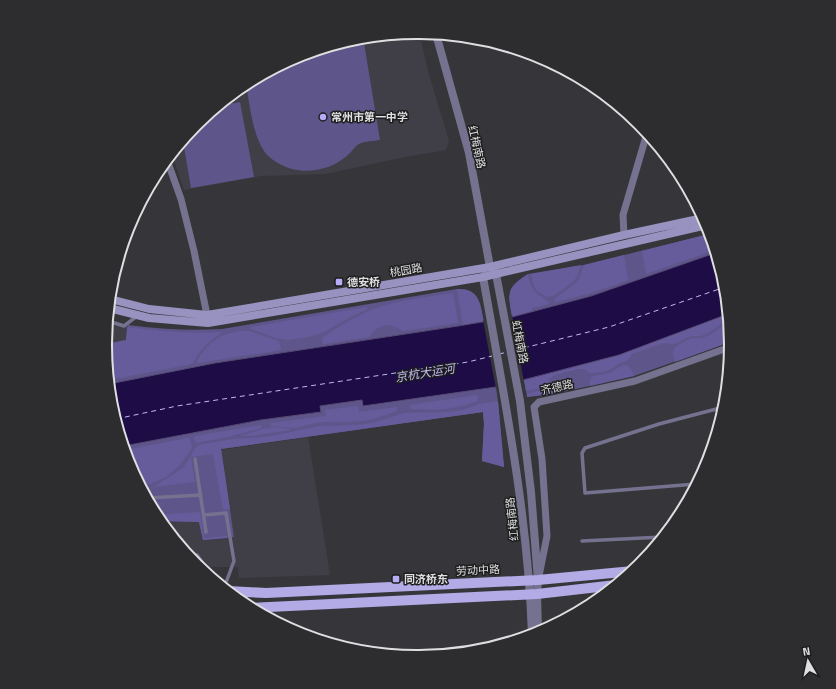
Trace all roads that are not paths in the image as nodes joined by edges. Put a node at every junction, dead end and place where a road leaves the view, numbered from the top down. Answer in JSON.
{"nodes":[{"id":1,"x":438,"y":40,"type":"edge"},
{"id":2,"x":645,"y":140,"type":"edge"},
{"id":3,"x":170,"y":167,"type":"edge"},
{"id":4,"x":696,"y":219,"type":"edge"},
{"id":5,"x":700,"y":228,"type":"edge"},
{"id":6,"x":624,"y":235,"type":"junction"},
{"id":7,"x":490,"y":267,"type":"junction"},
{"id":8,"x":496,"y":274,"type":"junction"},
{"id":9,"x":483,"y":277,"type":"junction"},
{"id":10,"x":499,"y":287,"type":"joint"},
{"id":11,"x":116,"y":300,"type":"edge"},
{"id":12,"x":115,"y":309,"type":"edge"},
{"id":13,"x":138,"y":315,"type":"junction"},
{"id":14,"x":208,"y":319,"type":"junction"},
{"id":15,"x":113,"y":323,"type":"edge"},
{"id":16,"x":724,"y":350,"type":"edge"},
{"id":17,"x":520,"y":401,"type":"joint"},
{"id":18,"x":717,"y":409,"type":"edge"},
{"id":19,"x":195,"y":459,"type":"dead end"},
{"id":20,"x":690,"y":485,"type":"edge"},
{"id":21,"x":200,"y":495,"type":"junction"},
{"id":22,"x":153,"y":498,"type":"edge"},
{"id":23,"x":204,"y":515,"type":"junction"},
{"id":24,"x":206,"y":532,"type":"dead end"},
{"id":25,"x":654,"y":537,"type":"edge"},
{"id":26,"x":582,"y":541,"type":"dead end"},
{"id":27,"x":621,"y":572,"type":"edge"},
{"id":28,"x":534,"y":580,"type":"junction"},
{"id":29,"x":226,"y":582,"type":"edge"},
{"id":30,"x":606,"y":585,"type":"edge"},
{"id":31,"x":238,"y":592,"type":"edge"},
{"id":32,"x":534,"y":594,"type":"junction"},
{"id":33,"x":262,"y":607,"type":"edge"},
{"id":34,"x":537,"y":626,"type":"edge"},
{"id":35,"x":532,"y":628,"type":"edge"}],
"edges":[{"from":1,"to":7,"type":"street","name":"红梅南路"},
{"from":2,"to":6,"type":"street"},
{"from":3,"to":14,"type":"street"},
{"from":4,"to":6,"type":"main road","name":"桃园路"},
{"from":5,"to":8,"type":"main road","name":"桃园路"},
{"from":6,"to":7,"type":"main road","name":"桃园路"},
{"from":7,"to":8,"type":"street","name":"红梅南路"},
{"from":7,"to":9,"type":"street"},
{"from":7,"to":14,"type":"main road","name":"桃园路"},
{"from":8,"to":9,"type":"main road","name":"桃园路"},
{"from":8,"to":10,"type":"street","name":"红梅南路"},
{"from":9,"to":14,"type":"main road","name":"桃园路"},
{"from":9,"to":28,"type":"street","name":"红梅南路"},
{"from":10,"to":17,"type":"street","name":"虹梅南路"},
{"from":11,"to":14,"type":"main road","name":"桃园路"},
{"from":12,"to":13,"type":"main road","name":"桃园路"},
{"from":13,"to":14,"type":"main road","name":"桃园路"},
{"from":13,"to":15,"type":"lane"},
{"from":16,"to":28,"type":"street","name":"齐德路"},
{"from":17,"to":28,"type":"street","name":"红梅南路"},
{"from":18,"to":20,"type":"lane"},
{"from":19,"to":21,"type":"lane"},
{"from":21,"to":22,"type":"lane"},
{"from":21,"to":23,"type":"lane"},
{"from":23,"to":24,"type":"lane"},
{"from":23,"to":29,"type":"lane"},
{"from":25,"to":26,"type":"lane"},
{"from":27,"to":28,"type":"main road","name":"劳动中路"},
{"from":28,"to":31,"type":"main road","name":"劳动中路"},
{"from":28,"to":32,"type":"street","name":"红梅南路"},
{"from":30,"to":32,"type":"main road"},
{"from":32,"to":33,"type":"main road"},
{"from":32,"to":34,"type":"street","name":"红梅南路"},
{"from":32,"to":35,"type":"street","name":"红梅南路"}]}
